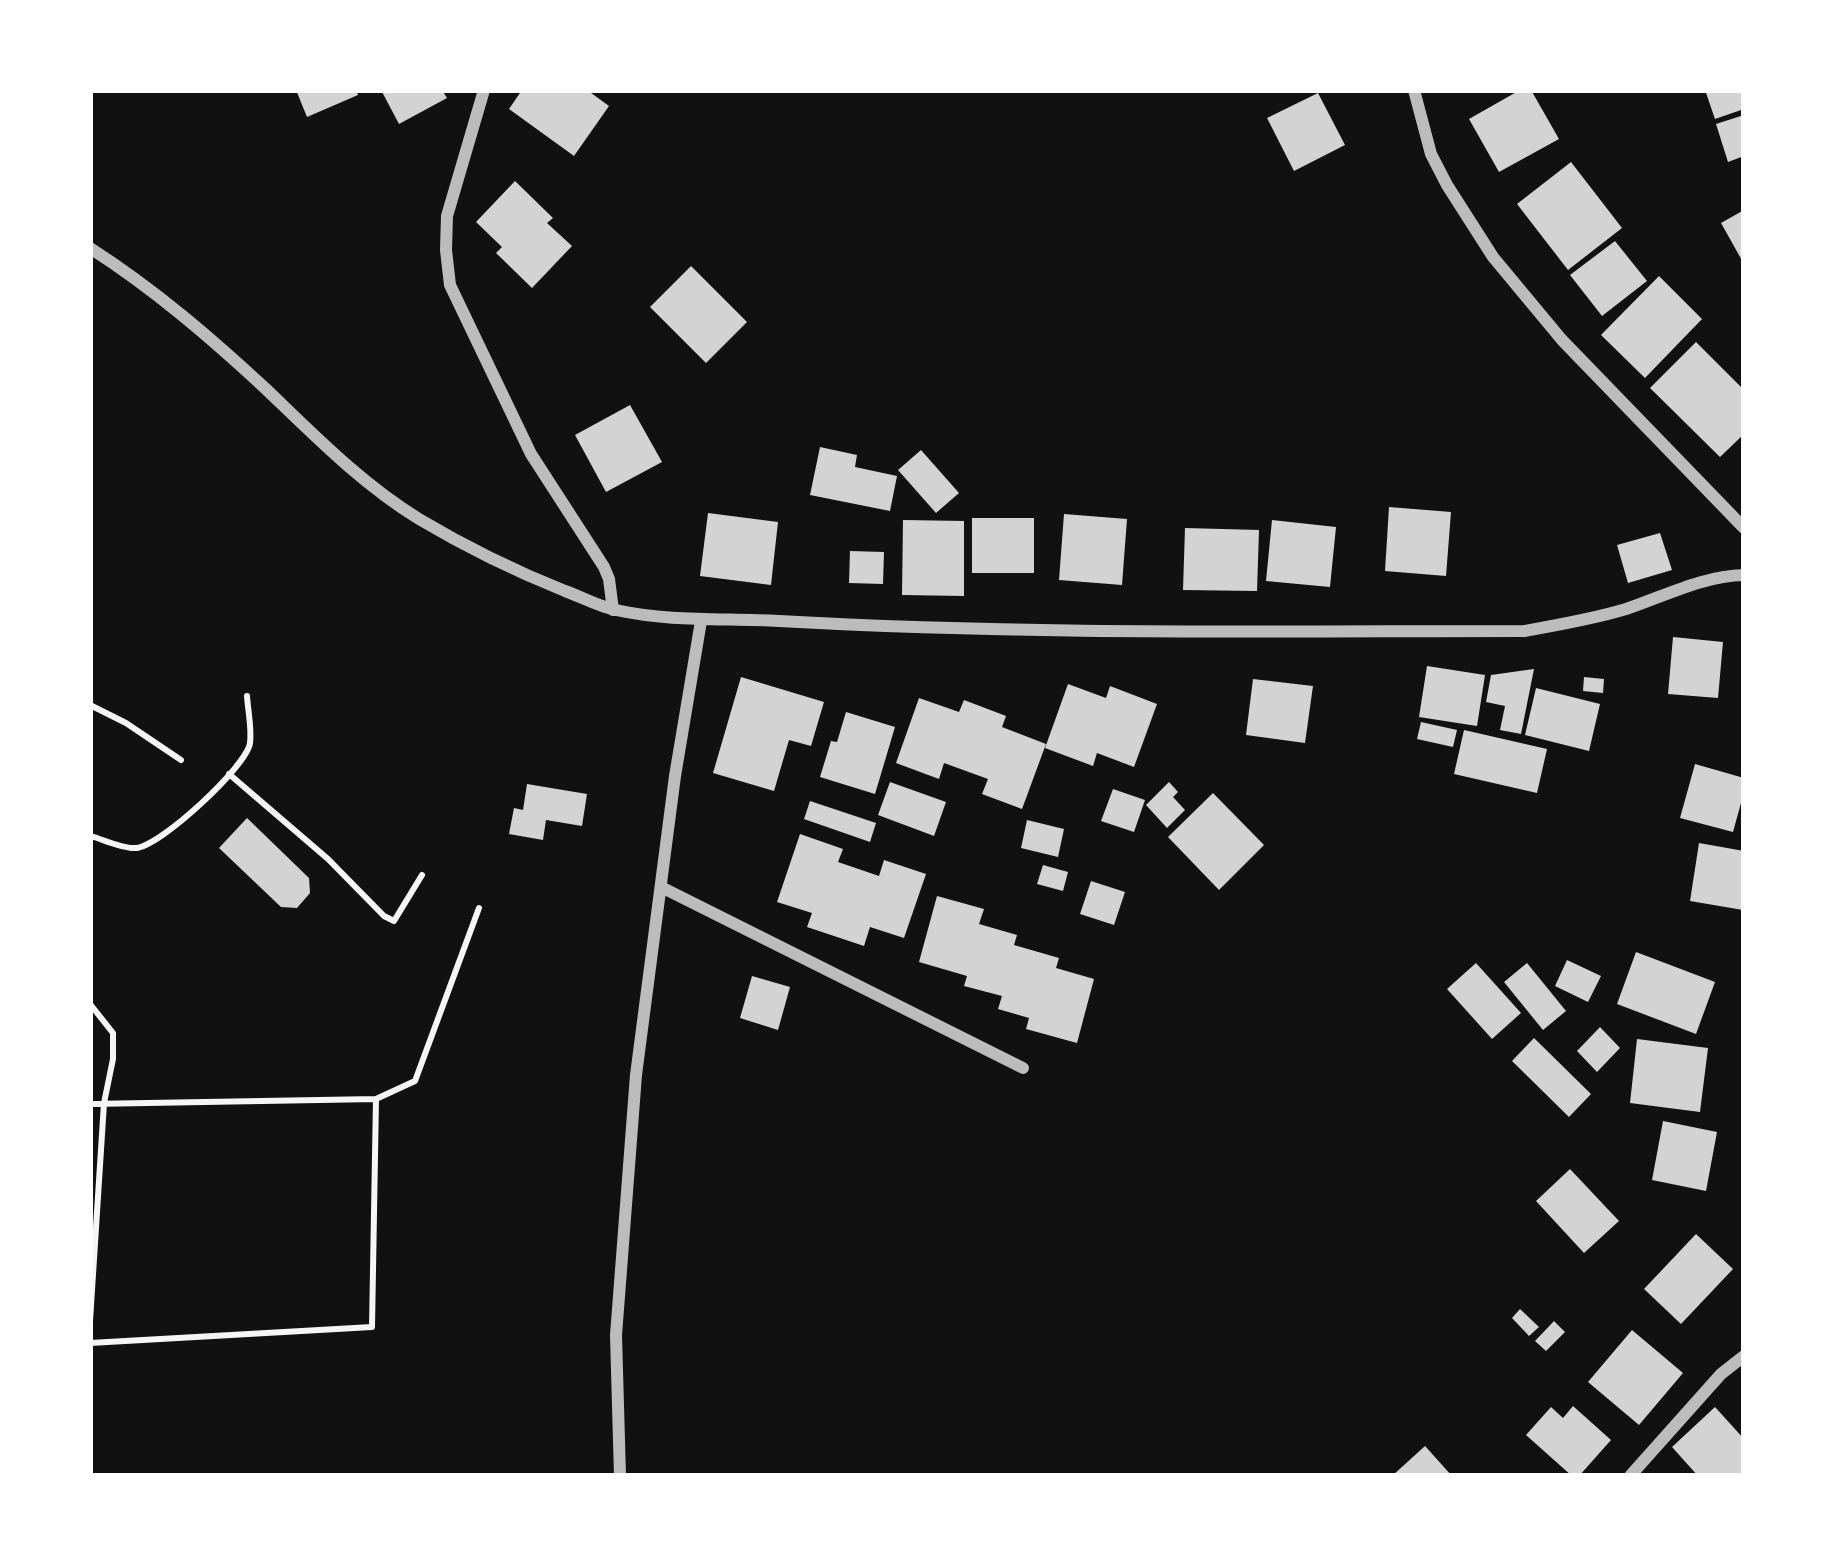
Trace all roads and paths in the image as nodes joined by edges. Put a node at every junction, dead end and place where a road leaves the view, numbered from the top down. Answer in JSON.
{"nodes":[{"id":1,"x":484,"y":90,"type":"edge"},
{"id":2,"x":1414,"y":90,"type":"edge"},
{"id":3,"x":90,"y":248,"type":"edge"},
{"id":4,"x":1744,"y":528,"type":"edge"},
{"id":5,"x":1744,"y":575,"type":"edge"},
{"id":6,"x":613,"y":610,"type":"junction"},
{"id":7,"x":701,"y":621,"type":"junction"},
{"id":8,"x":247,"y":696,"type":"dead end"},
{"id":9,"x":90,"y":705,"type":"edge"},
{"id":10,"x":181,"y":760,"type":"dead end"},
{"id":11,"x":229,"y":774,"type":"junction"},
{"id":12,"x":91,"y":836,"type":"edge"},
{"id":13,"x":422,"y":874,"type":"dead end"},
{"id":14,"x":662,"y":887,"type":"junction"},
{"id":15,"x":479,"y":908,"type":"dead end"},
{"id":16,"x":90,"y":1004,"type":"edge"},
{"id":17,"x":1023,"y":1068,"type":"dead end"},
{"id":18,"x":376,"y":1099,"type":"junction"},
{"id":19,"x":104,"y":1103,"type":"junction"},
{"id":20,"x":90,"y":1104,"type":"edge"},
{"id":21,"x":90,"y":1321,"type":"edge"},
{"id":22,"x":90,"y":1343,"type":"edge"},
{"id":23,"x":1744,"y":1356,"type":"edge"},
{"id":24,"x":620,"y":1476,"type":"edge"},
{"id":25,"x":1630,"y":1476,"type":"edge"}],
"edges":[{"from":1,"to":6,"type":"street"},
{"from":2,"to":4,"type":"street"},
{"from":3,"to":6,"type":"street"},
{"from":5,"to":7,"type":"street"},
{"from":6,"to":7,"type":"street"},
{"from":7,"to":14,"type":"street"},
{"from":8,"to":11,"type":"path"},
{"from":9,"to":10,"type":"path"},
{"from":11,"to":12,"type":"path"},
{"from":11,"to":13,"type":"path"},
{"from":14,"to":17,"type":"street"},
{"from":14,"to":24,"type":"street"},
{"from":15,"to":18,"type":"path"},
{"from":16,"to":19,"type":"path"},
{"from":18,"to":19,"type":"path"},
{"from":18,"to":22,"type":"path"},
{"from":19,"to":20,"type":"path"},
{"from":19,"to":21,"type":"path"},
{"from":23,"to":25,"type":"street"}]}
